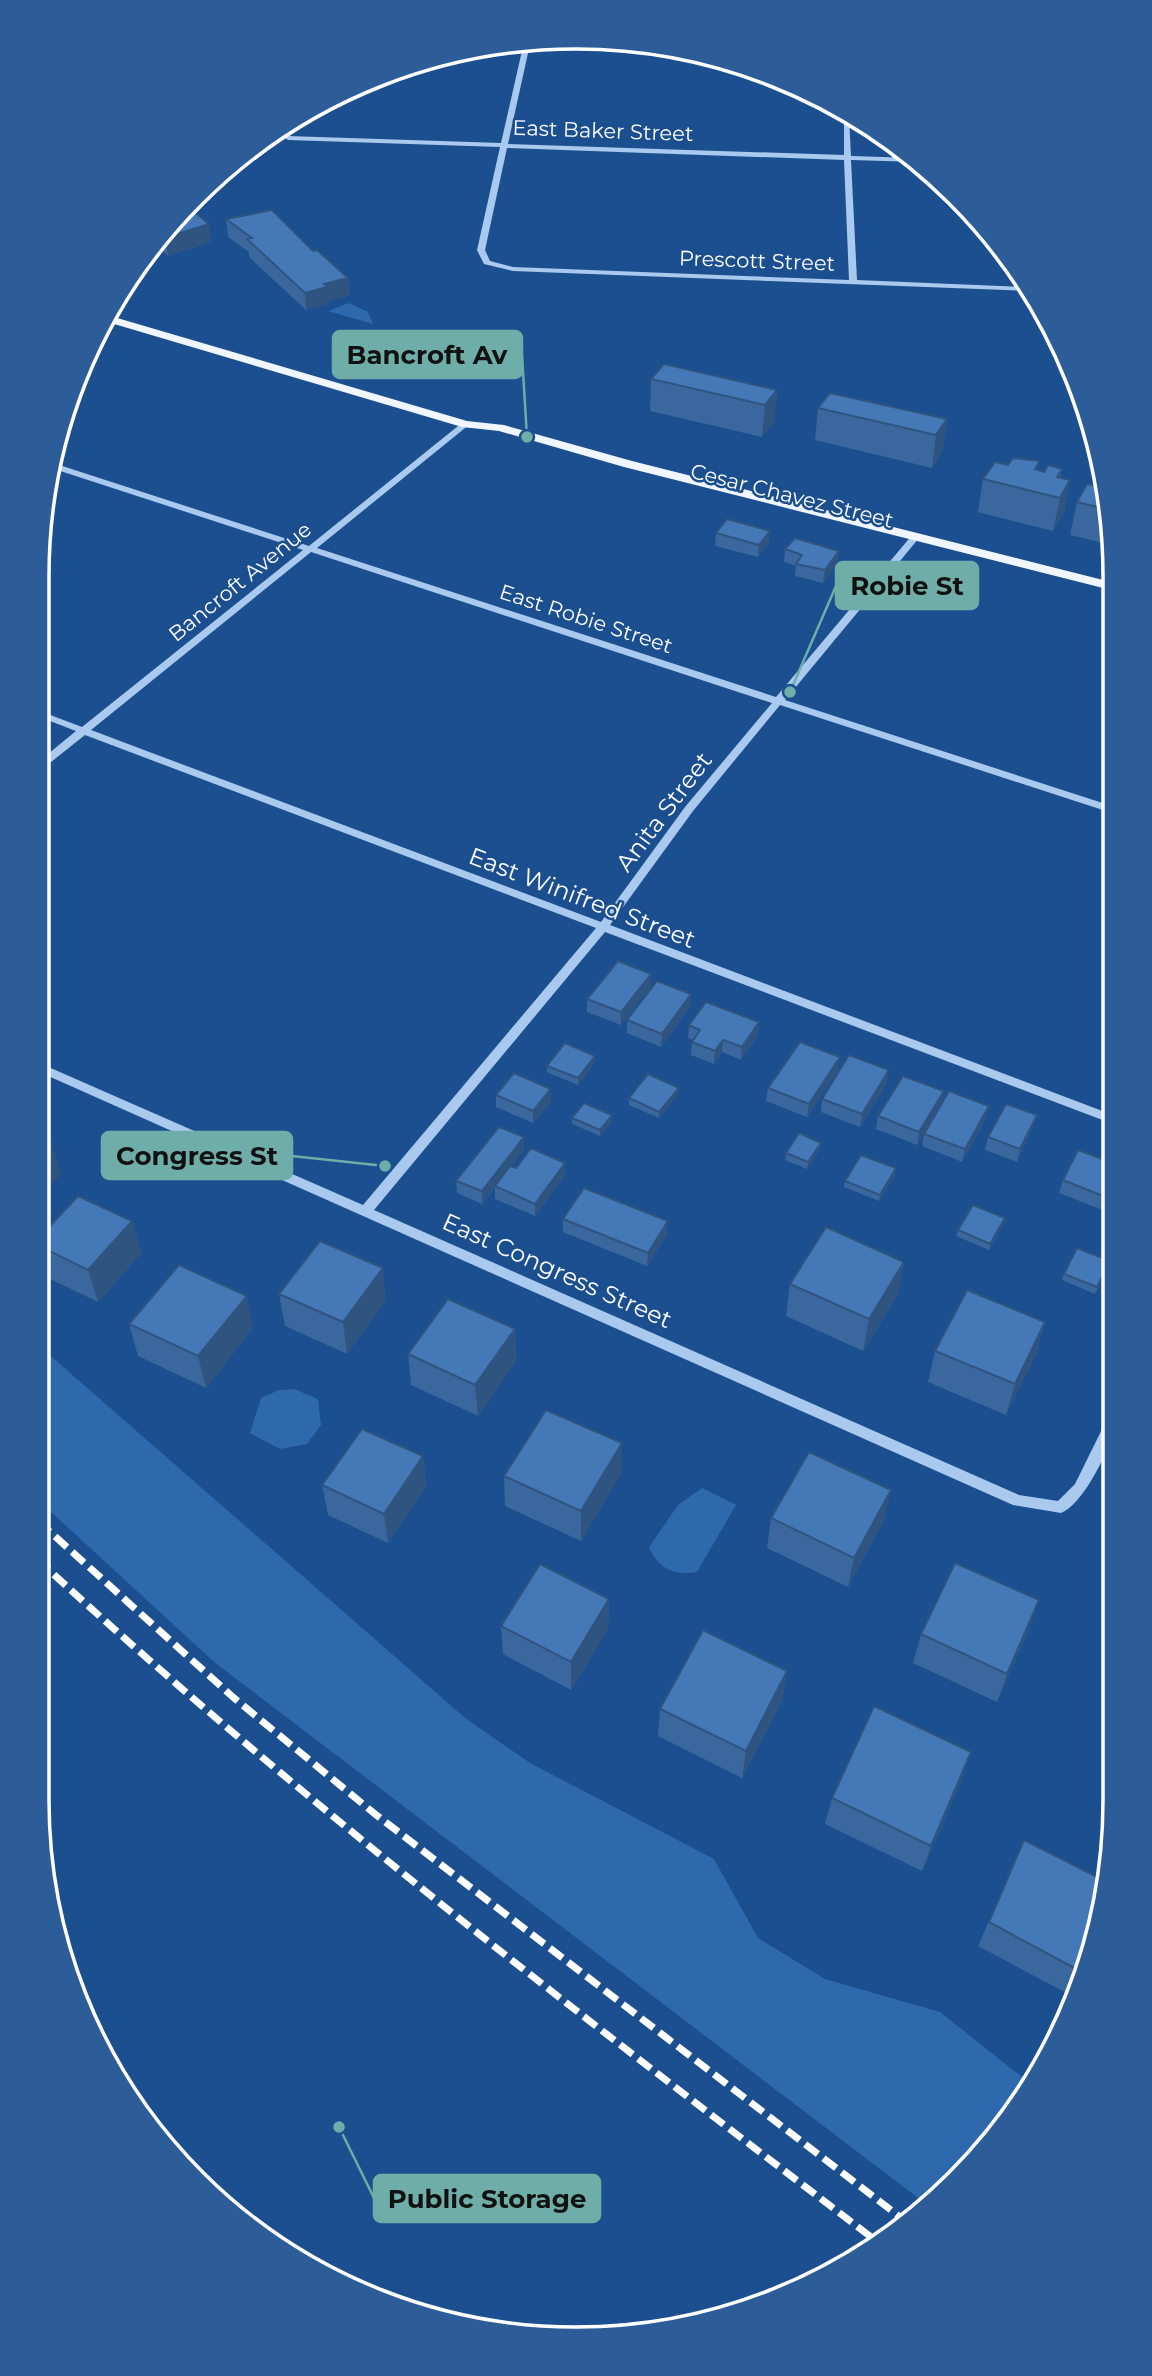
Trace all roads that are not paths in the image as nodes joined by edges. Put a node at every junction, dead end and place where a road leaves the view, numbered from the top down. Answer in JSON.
{"nodes":[{"id":1,"x":525,"y":52,"type":"edge"},
{"id":2,"x":847,"y":124,"type":"edge"},
{"id":3,"x":288,"y":138,"type":"dead end"},
{"id":4,"x":502,"y":145,"type":"junction"},
{"id":5,"x":849,"y":158,"type":"junction"},
{"id":6,"x":899,"y":159,"type":"edge"},
{"id":7,"x":853,"y":283,"type":"junction"},
{"id":8,"x":1017,"y":289,"type":"edge"},
{"id":9,"x":115,"y":321,"type":"edge"},
{"id":10,"x":466,"y":424,"type":"junction"},
{"id":11,"x":60,"y":468,"type":"edge"},
{"id":12,"x":912,"y":541,"type":"junction"},
{"id":13,"x":310,"y":547,"type":"junction"},
{"id":14,"x":1103,"y":584,"type":"edge"},
{"id":15,"x":1103,"y":595,"type":"edge"},
{"id":16,"x":778,"y":700,"type":"junction"},
{"id":17,"x":49,"y":717,"type":"edge"},
{"id":18,"x":84,"y":730,"type":"junction"},
{"id":19,"x":49,"y":758,"type":"edge"},
{"id":20,"x":1103,"y":807,"type":"edge"},
{"id":21,"x":602,"y":928,"type":"junction"},
{"id":22,"x":49,"y":1071,"type":"edge"},
{"id":23,"x":1103,"y":1116,"type":"edge"},
{"id":24,"x":366,"y":1211,"type":"junction"},
{"id":25,"x":1103,"y":1441,"type":"edge"}],
"edges":[{"from":1,"to":4,"type":"street"},
{"from":2,"to":5,"type":"street"},
{"from":3,"to":4,"type":"street","name":"East Baker Street"},
{"from":4,"to":5,"type":"street","name":"East Baker Street"},
{"from":4,"to":7,"type":"street","name":"Prescott Street"},
{"from":5,"to":6,"type":"street","name":"East Baker Street"},
{"from":5,"to":7,"type":"street"},
{"from":7,"to":8,"type":"street","name":"Prescott Street"},
{"from":9,"to":10,"type":"main road","name":"Cesar Chavez Street"},
{"from":10,"to":12,"type":"main road","name":"Cesar Chavez Street"},
{"from":10,"to":13,"type":"street","name":"Bancroft Avenue"},
{"from":11,"to":13,"type":"street","name":"East Robie Street"},
{"from":12,"to":14,"type":"main road","name":"Cesar Chavez Street"},
{"from":12,"to":15,"type":"main road","name":"Cesar Chavez Street"},
{"from":12,"to":16,"type":"street","name":"Anita Street"},
{"from":13,"to":16,"type":"street","name":"East Robie Street"},
{"from":13,"to":18,"type":"street","name":"Bancroft Avenue"},
{"from":16,"to":20,"type":"street","name":"East Robie Street"},
{"from":16,"to":21,"type":"street","name":"Anita Street"},
{"from":17,"to":18,"type":"street","name":"East Winifred Street"},
{"from":18,"to":19,"type":"street","name":"Bancroft Avenue"},
{"from":18,"to":21,"type":"street","name":"East Winifred Street"},
{"from":21,"to":23,"type":"street","name":"East Winifred Street"},
{"from":21,"to":24,"type":"street","name":"Anita Street"},
{"from":22,"to":24,"type":"street","name":"East Congress Street"},
{"from":24,"to":25,"type":"street","name":"East Congress Street"}]}
